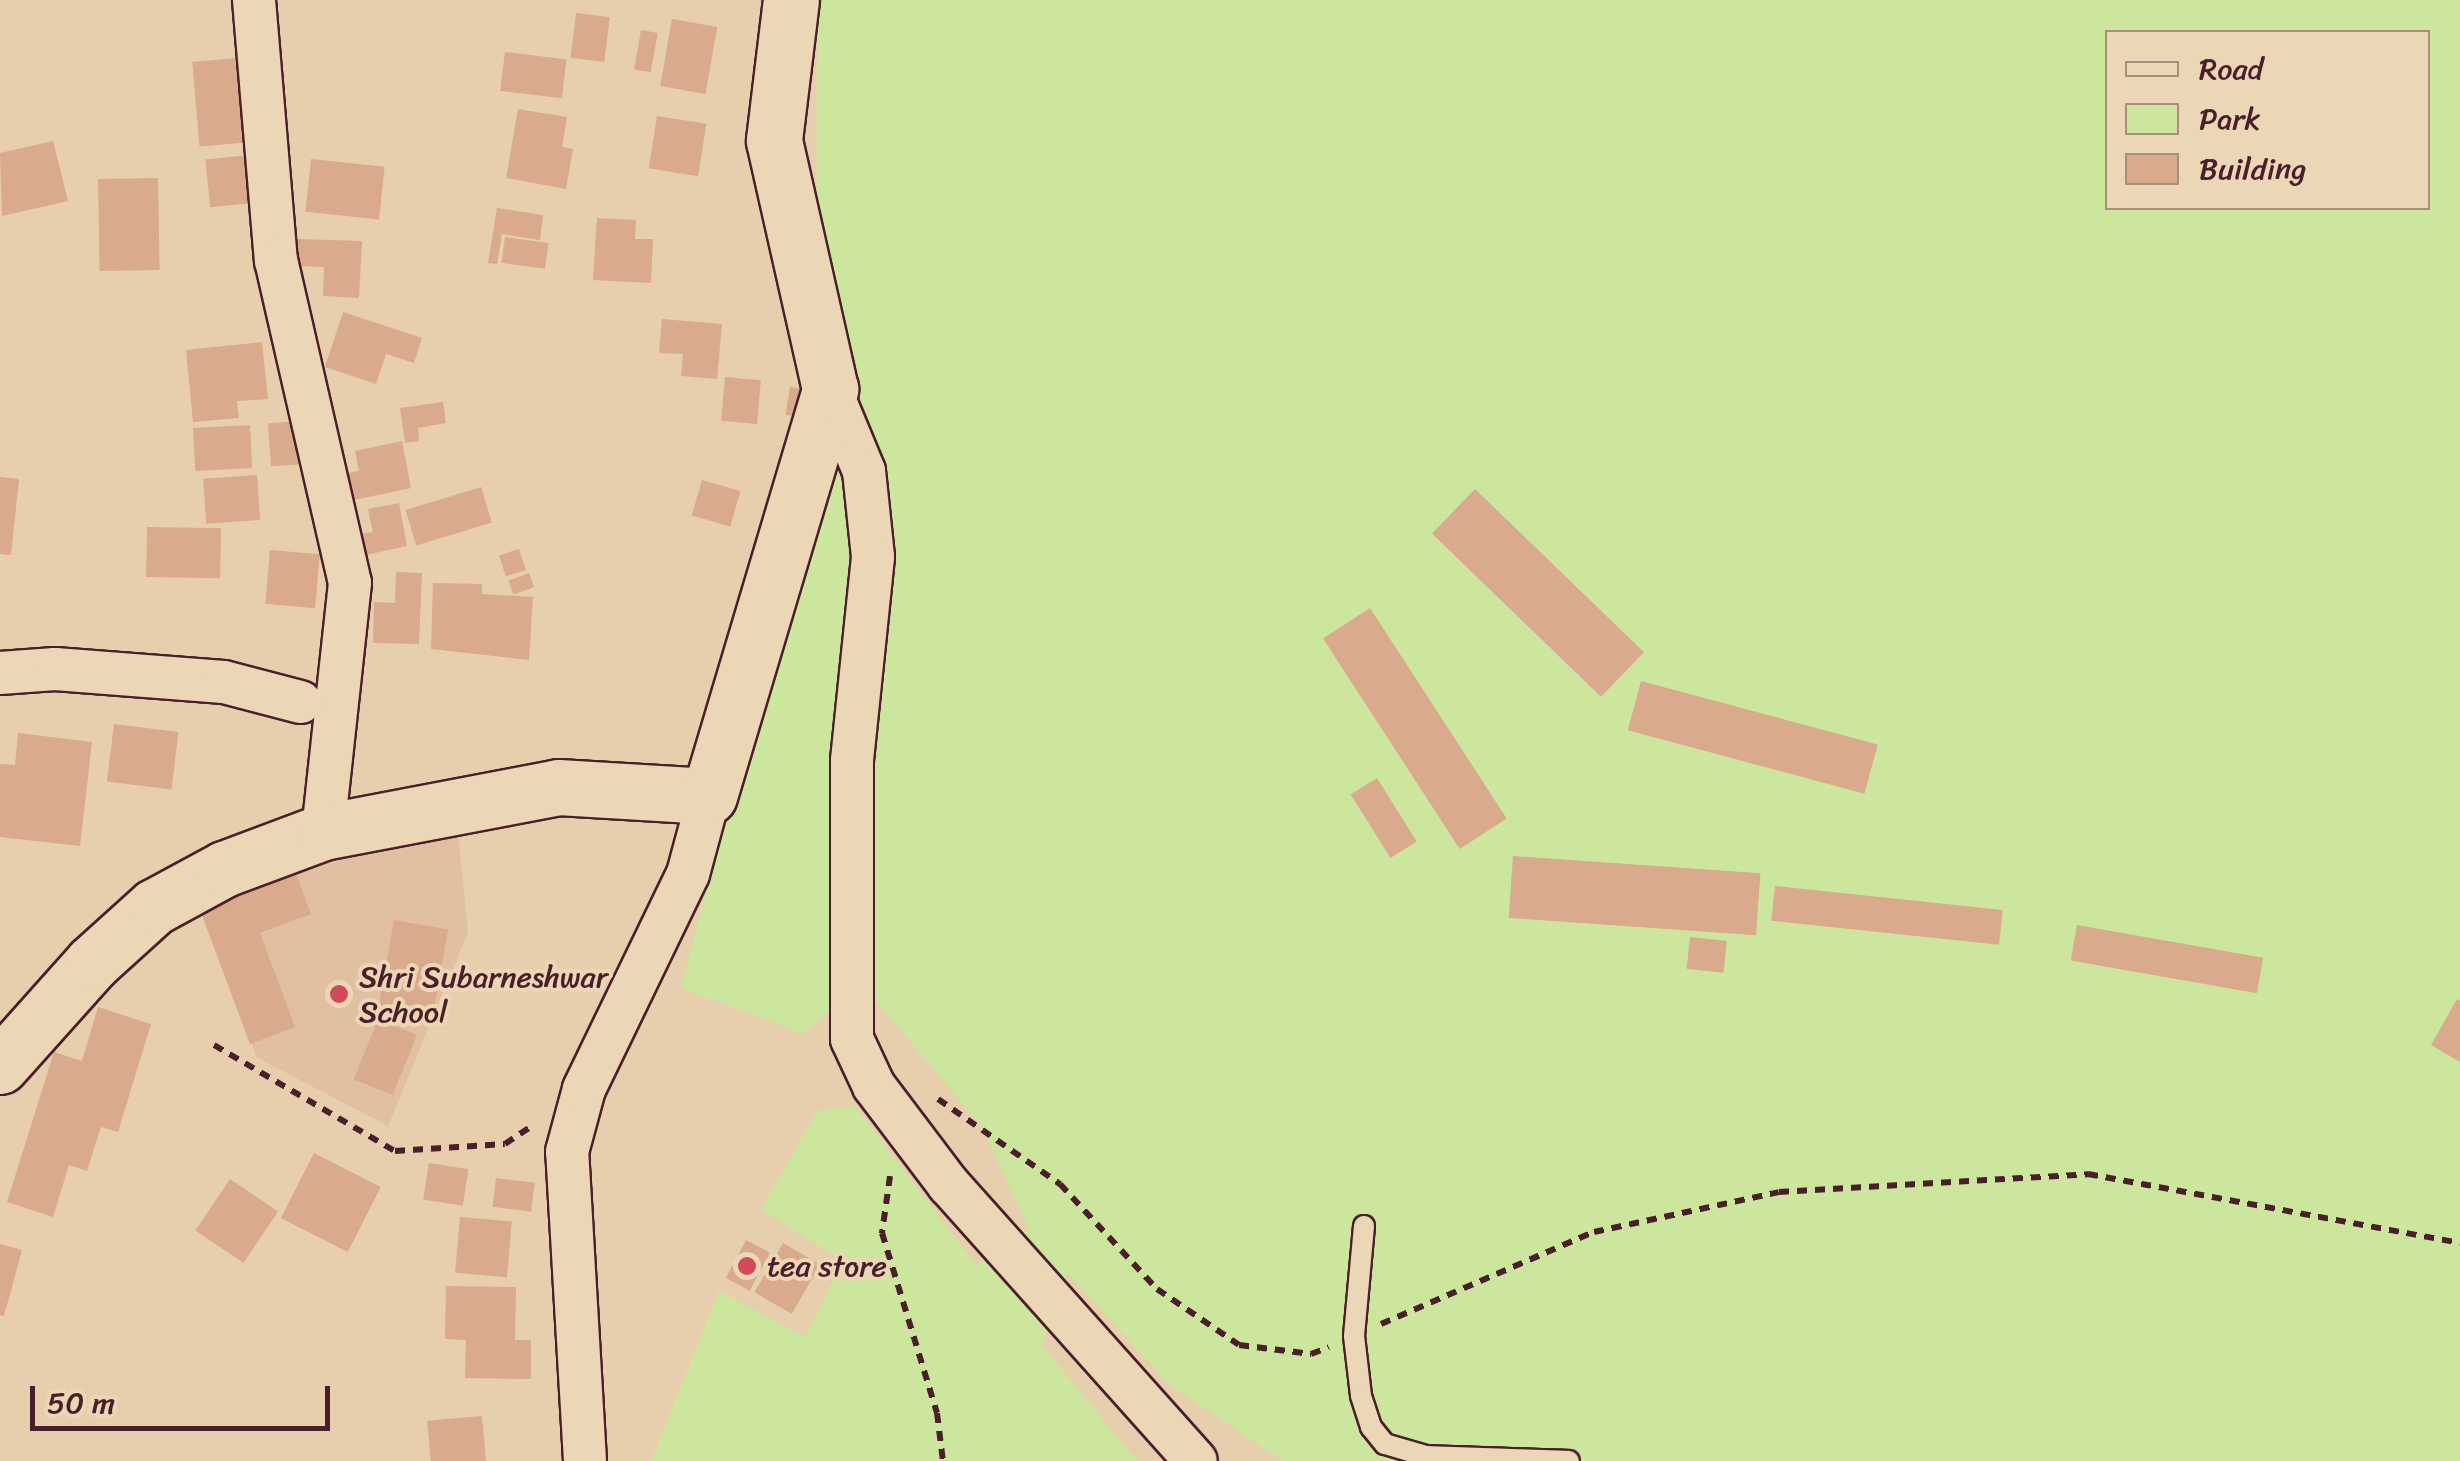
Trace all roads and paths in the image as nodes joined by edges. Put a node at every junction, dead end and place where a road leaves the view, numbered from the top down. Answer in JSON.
{"nodes":[{"id":1,"x":254,"y":0,"type":"edge"},
{"id":2,"x":791,"y":0,"type":"edge"},
{"id":3,"x":830,"y":390,"type":"junction"},
{"id":4,"x":0,"y":673,"type":"edge"},
{"id":5,"x":300,"y":702,"type":"dead end"},
{"id":6,"x":708,"y":796,"type":"junction"},
{"id":7,"x":323,"y":832,"type":"junction"},
{"id":8,"x":214,"y":1045,"type":"dead end"},
{"id":9,"x":0,"y":1066,"type":"edge"},
{"id":10,"x":584,"y":1089,"type":"junction"},
{"id":11,"x":915,"y":1107,"type":"junction"},
{"id":12,"x":1364,"y":1226,"type":"dead end"},
{"id":13,"x":2460,"y":1242,"type":"edge"},
{"id":14,"x":1354,"y":1336,"type":"junction"},
{"id":15,"x":585,"y":1461,"type":"edge"},
{"id":16,"x":942,"y":1461,"type":"edge"},
{"id":17,"x":1196,"y":1461,"type":"edge"},
{"id":18,"x":1569,"y":1461,"type":"edge"}],
"edges":[{"from":1,"to":7,"type":"street"},
{"from":2,"to":3,"type":"street"},
{"from":3,"to":6,"type":"street"},
{"from":3,"to":11,"type":"street"},
{"from":4,"to":5,"type":"street"},
{"from":6,"to":7,"type":"street"},
{"from":6,"to":10,"type":"street"},
{"from":7,"to":9,"type":"street"},
{"from":8,"to":10,"type":"path"},
{"from":10,"to":15,"type":"street"},
{"from":11,"to":14,"type":"path"},
{"from":11,"to":16,"type":"path"},
{"from":11,"to":17,"type":"street"},
{"from":12,"to":14,"type":"lane"},
{"from":13,"to":14,"type":"path"},
{"from":14,"to":18,"type":"lane"}]}
